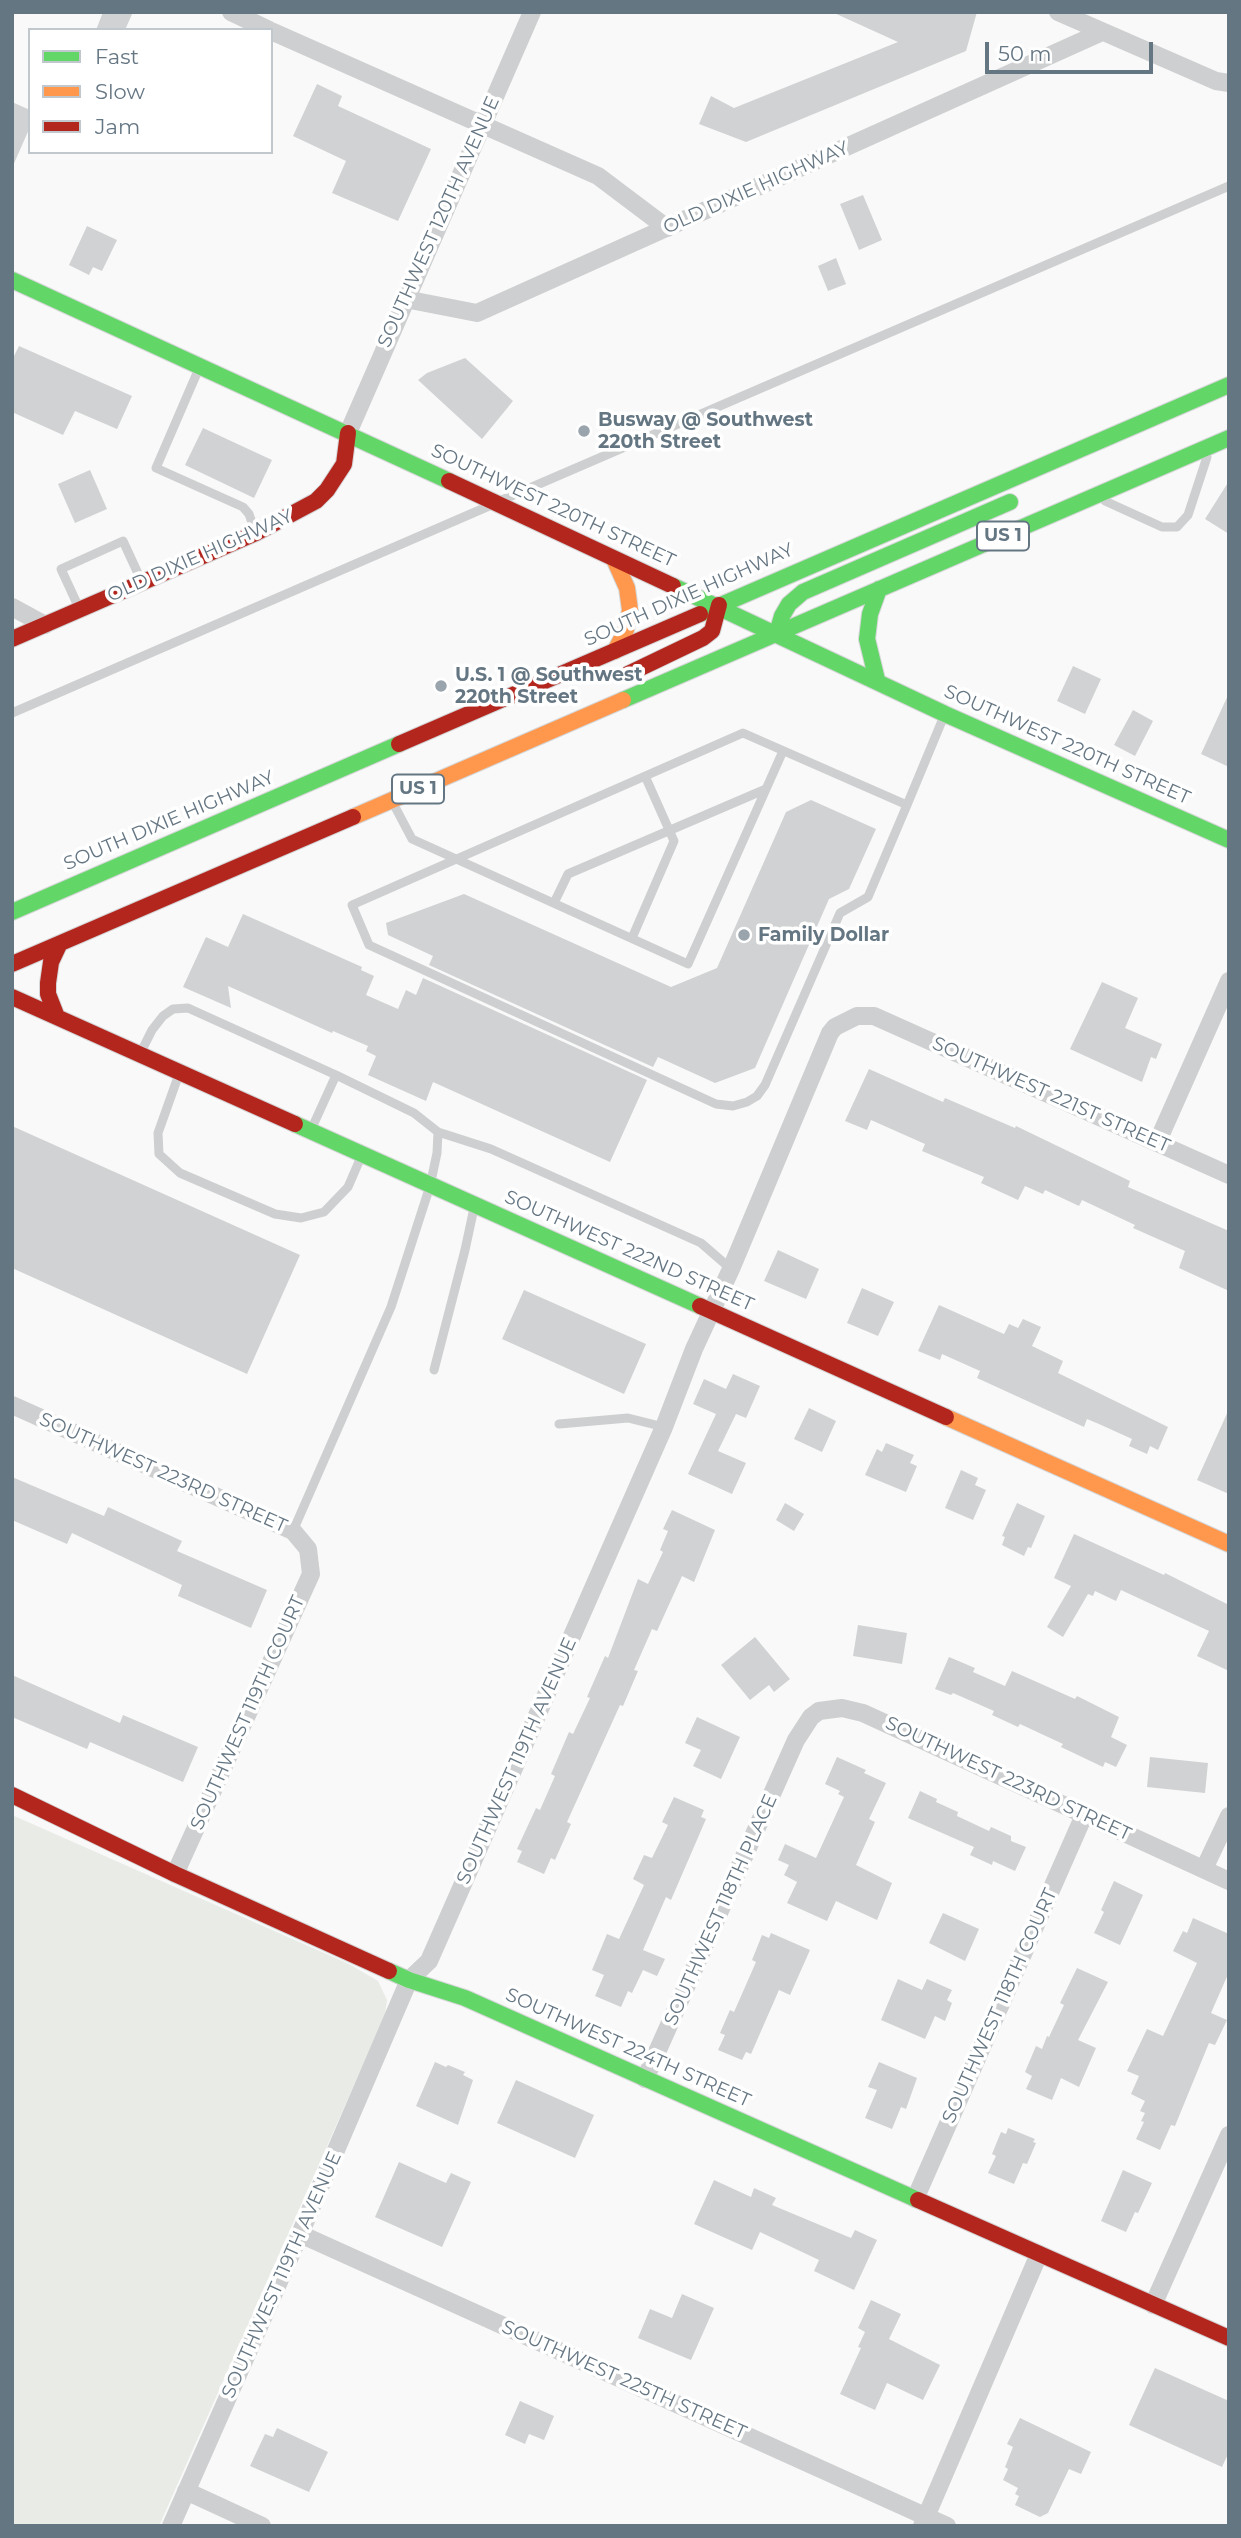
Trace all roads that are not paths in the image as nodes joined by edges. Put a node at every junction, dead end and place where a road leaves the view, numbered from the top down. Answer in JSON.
{"nodes":[{"id":1,"x":230,"y":12,"type":"edge"},
{"id":2,"x":532,"y":12,"type":"edge"},
{"id":3,"x":1058,"y":12,"type":"edge"},
{"id":4,"x":266,"y":28,"type":"edge"},
{"id":5,"x":273,"y":31,"type":"edge"},
{"id":6,"x":1102,"y":32,"type":"junction"},
{"id":7,"x":1229,"y":83,"type":"edge"},
{"id":8,"x":481,"y":125,"type":"junction"},
{"id":9,"x":1229,"y":186,"type":"edge"},
{"id":10,"x":667,"y":228,"type":"junction"},
{"id":11,"x":12,"y":280,"type":"edge"},
{"id":12,"x":405,"y":299,"type":"junction"},
{"id":13,"x":201,"y":364,"type":"junction"},
{"id":14,"x":1229,"y":385,"type":"edge"},
{"id":15,"x":348,"y":433,"type":"junction"},
{"id":16,"x":1229,"y":438,"type":"edge"},
{"id":17,"x":1090,"y":445,"type":"junction"},
{"id":18,"x":1211,"y":445,"type":"junction"},
{"id":19,"x":1057,"y":477,"type":"dead end"},
{"id":20,"x":1025,"y":496,"type":"dead end"},
{"id":21,"x":1094,"y":496,"type":"junction"},
{"id":22,"x":495,"y":503,"type":"junction"},
{"id":23,"x":256,"y":533,"type":"junction"},
{"id":24,"x":614,"y":559,"type":"junction"},
{"id":25,"x":142,"y":583,"type":"junction"},
{"id":26,"x":879,"y":590,"type":"junction"},
{"id":27,"x":719,"y":605,"type":"junction"},
{"id":28,"x":12,"y":607,"type":"edge"},
{"id":29,"x":80,"y":610,"type":"junction"},
{"id":30,"x":46,"y":625,"type":"junction"},
{"id":31,"x":777,"y":633,"type":"junction"},
{"id":32,"x":12,"y":639,"type":"edge"},
{"id":33,"x":615,"y":652,"type":"junction"},
{"id":34,"x":618,"y":678,"type":"dead end"},
{"id":35,"x":877,"y":681,"type":"junction"},
{"id":36,"x":12,"y":713,"type":"edge"},
{"id":37,"x":945,"y":714,"type":"junction"},
{"id":38,"x":783,"y":751,"type":"junction"},
{"id":39,"x":425,"y":768,"type":"dead end"},
{"id":40,"x":645,"y":776,"type":"junction"},
{"id":41,"x":766,"y":789,"type":"junction"},
{"id":42,"x":273,"y":799,"type":"junction"},
{"id":43,"x":392,"y":800,"type":"junction"},
{"id":44,"x":907,"y":805,"type":"junction"},
{"id":45,"x":246,"y":829,"type":"dead end"},
{"id":46,"x":670,"y":831,"type":"junction"},
{"id":47,"x":1229,"y":840,"type":"edge"},
{"id":48,"x":456,"y":859,"type":"junction"},
{"id":49,"x":554,"y":903,"type":"junction"},
{"id":50,"x":12,"y":912,"type":"edge"},
{"id":51,"x":632,"y":938,"type":"junction"},
{"id":52,"x":59,"y":945,"type":"junction"},
{"id":53,"x":12,"y":964,"type":"edge"},
{"id":54,"x":1229,"y":981,"type":"edge"},
{"id":55,"x":12,"y":997,"type":"edge"},
{"id":56,"x":874,"y":1016,"type":"joint"},
{"id":57,"x":57,"y":1017,"type":"junction"},
{"id":58,"x":140,"y":1054,"type":"junction"},
{"id":59,"x":180,"y":1073,"type":"junction"},
{"id":60,"x":336,"y":1074,"type":"junction"},
{"id":61,"x":310,"y":1132,"type":"junction"},
{"id":62,"x":438,"y":1132,"type":"junction"},
{"id":63,"x":1157,"y":1143,"type":"junction"},
{"id":64,"x":362,"y":1155,"type":"junction"},
{"id":65,"x":1229,"y":1175,"type":"edge"},
{"id":66,"x":430,"y":1186,"type":"junction"},
{"id":67,"x":474,"y":1206,"type":"junction"},
{"id":68,"x":732,"y":1269,"type":"junction"},
{"id":69,"x":712,"y":1311,"type":"junction"},
{"id":70,"x":434,"y":1370,"type":"dead end"},
{"id":71,"x":12,"y":1405,"type":"edge"},
{"id":72,"x":559,"y":1424,"type":"dead end"},
{"id":73,"x":664,"y":1427,"type":"junction"},
{"id":74,"x":293,"y":1531,"type":"junction"},
{"id":75,"x":1229,"y":1544,"type":"edge"},
{"id":76,"x":308,"y":1549,"type":"joint"},
{"id":77,"x":796,"y":1740,"type":"joint"},
{"id":78,"x":12,"y":1794,"type":"edge"},
{"id":79,"x":1085,"y":1814,"type":"junction"},
{"id":80,"x":1229,"y":1816,"type":"edge"},
{"id":81,"x":1204,"y":1869,"type":"junction"},
{"id":82,"x":175,"y":1874,"type":"junction"},
{"id":83,"x":1229,"y":1881,"type":"edge"},
{"id":84,"x":409,"y":1980,"type":"junction"},
{"id":85,"x":645,"y":2079,"type":"junction"},
{"id":86,"x":1229,"y":2134,"type":"edge"},
{"id":87,"x":915,"y":2199,"type":"junction"},
{"id":88,"x":300,"y":2234,"type":"junction"},
{"id":89,"x":1039,"y":2254,"type":"junction"},
{"id":90,"x":1153,"y":2305,"type":"junction"},
{"id":91,"x":1229,"y":2338,"type":"edge"},
{"id":92,"x":186,"y":2491,"type":"junction"},
{"id":93,"x":924,"y":2521,"type":"edge"},
{"id":94,"x":171,"y":2526,"type":"edge"},
{"id":95,"x":262,"y":2526,"type":"edge"},
{"id":96,"x":947,"y":2526,"type":"edge"}],
"edges":[{"from":1,"to":4,"type":"street"},
{"from":2,"to":8,"type":"street","name":"SOUTHWEST 120TH AVENUE"},
{"from":3,"to":6,"type":"street"},
{"from":5,"to":8,"type":"street"},
{"from":6,"to":7,"type":"street"},
{"from":6,"to":10,"type":"street","name":"OLD DIXIE HIGHWAY"},
{"from":8,"to":10,"type":"street"},
{"from":8,"to":12,"type":"street","name":"SOUTHWEST 120TH AVENUE"},
{"from":9,"to":22,"type":"lane"},
{"from":10,"to":12,"type":"street","name":"OLD DIXIE HIGHWAY"},
{"from":11,"to":13,"type":"main road","name":"SOUTHWEST 220TH STREET"},
{"from":12,"to":15,"type":"street","name":"SOUTHWEST 120TH AVENUE"},
{"from":13,"to":15,"type":"main road","name":"SOUTHWEST 220TH STREET"},
{"from":13,"to":23,"type":"lane"},
{"from":14,"to":17,"type":"main road","name":"SOUTH DIXIE HIGHWAY","number":"US 1"},
{"from":15,"to":22,"type":"main road","name":"SOUTHWEST 220TH STREET"},
{"from":15,"to":23,"type":"main road","name":"OLD DIXIE HIGHWAY"},
{"from":16,"to":18,"type":"main road","number":"US 1"},
{"from":17,"to":19,"type":"main road"},
{"from":17,"to":27,"type":"main road","name":"SOUTH DIXIE HIGHWAY","number":"US 1"},
{"from":18,"to":21,"type":"main road","number":"US 1"},
{"from":18,"to":21,"type":"lane"},
{"from":20,"to":31,"type":"main road"},
{"from":21,"to":26,"type":"main road","number":"US 1"},
{"from":22,"to":24,"type":"main road","name":"SOUTHWEST 220TH STREET"},
{"from":22,"to":36,"type":"lane"},
{"from":23,"to":25,"type":"main road","name":"OLD DIXIE HIGHWAY"},
{"from":24,"to":27,"type":"main road","name":"SOUTHWEST 220TH STREET"},
{"from":24,"to":33,"type":"main road"},
{"from":25,"to":29,"type":"main road","name":"OLD DIXIE HIGHWAY"},
{"from":25,"to":29,"type":"lane"},
{"from":26,"to":31,"type":"main road","number":"US 1"},
{"from":26,"to":35,"type":"main road"},
{"from":27,"to":31,"type":"main road","name":"SOUTHWEST 220TH STREET"},
{"from":27,"to":33,"type":"main road","name":"SOUTH DIXIE HIGHWAY","number":"US 1"},
{"from":27,"to":34,"type":"main road"},
{"from":28,"to":30,"type":"street"},
{"from":29,"to":30,"type":"main road","name":"OLD DIXIE HIGHWAY"},
{"from":30,"to":32,"type":"main road","name":"OLD DIXIE HIGHWAY"},
{"from":31,"to":35,"type":"main road","name":"SOUTHWEST 220TH STREET"},
{"from":31,"to":43,"type":"main road","number":"US 1"},
{"from":33,"to":42,"type":"main road","name":"SOUTH DIXIE HIGHWAY","number":"US 1"},
{"from":35,"to":37,"type":"main road","name":"SOUTHWEST 220TH STREET"},
{"from":37,"to":44,"type":"lane"},
{"from":37,"to":47,"type":"main road","name":"SOUTHWEST 220TH STREET"},
{"from":38,"to":40,"type":"lane"},
{"from":38,"to":41,"type":"lane"},
{"from":38,"to":44,"type":"lane"},
{"from":39,"to":43,"type":"main road"},
{"from":40,"to":46,"type":"lane"},
{"from":40,"to":48,"type":"lane"},
{"from":41,"to":46,"type":"lane"},
{"from":41,"to":51,"type":"lane"},
{"from":42,"to":45,"type":"main road"},
{"from":42,"to":50,"type":"main road","name":"SOUTH DIXIE HIGHWAY","number":"US 1"},
{"from":43,"to":48,"type":"lane"},
{"from":43,"to":52,"type":"main road","number":"US 1"},
{"from":44,"to":48,"type":"lane"},
{"from":46,"to":49,"type":"lane"},
{"from":46,"to":51,"type":"lane"},
{"from":48,"to":49,"type":"lane"},
{"from":49,"to":51,"type":"lane"},
{"from":52,"to":53,"type":"main road","number":"US 1"},
{"from":52,"to":57,"type":"main road"},
{"from":54,"to":63,"type":"street"},
{"from":55,"to":57,"type":"main road","name":"SOUTHWEST 222ND STREET"},
{"from":56,"to":63,"type":"street","name":"SOUTHWEST 221ST STREET"},
{"from":56,"to":68,"type":"street","name":"SOUTHWEST 119TH AVENUE"},
{"from":57,"to":58,"type":"main road","name":"SOUTHWEST 222ND STREET"},
{"from":58,"to":59,"type":"main road","name":"SOUTHWEST 222ND STREET"},
{"from":58,"to":60,"type":"lane"},
{"from":59,"to":61,"type":"main road","name":"SOUTHWEST 222ND STREET"},
{"from":59,"to":64,"type":"lane"},
{"from":60,"to":61,"type":"lane"},
{"from":60,"to":62,"type":"lane"},
{"from":61,"to":64,"type":"main road","name":"SOUTHWEST 222ND STREET"},
{"from":62,"to":66,"type":"lane"},
{"from":62,"to":68,"type":"lane"},
{"from":63,"to":65,"type":"street","name":"SOUTHWEST 221ST STREET"},
{"from":64,"to":66,"type":"main road","name":"SOUTHWEST 222ND STREET"},
{"from":66,"to":67,"type":"main road","name":"SOUTHWEST 222ND STREET"},
{"from":66,"to":74,"type":"lane"},
{"from":67,"to":69,"type":"main road","name":"SOUTHWEST 222ND STREET"},
{"from":67,"to":70,"type":"lane"},
{"from":68,"to":69,"type":"street","name":"SOUTHWEST 119TH AVENUE"},
{"from":69,"to":73,"type":"street","name":"SOUTHWEST 119TH AVENUE"},
{"from":69,"to":75,"type":"main road","name":"SOUTHWEST 222ND STREET"},
{"from":71,"to":74,"type":"street","name":"SOUTHWEST 223RD STREET"},
{"from":72,"to":73,"type":"lane"},
{"from":73,"to":84,"type":"street","name":"SOUTHWEST 119TH AVENUE"},
{"from":74,"to":76,"type":"street","name":"SOUTHWEST 223RD STREET"},
{"from":76,"to":82,"type":"street","name":"SOUTHWEST 119TH COURT"},
{"from":77,"to":79,"type":"street","name":"SOUTHWEST 223RD STREET"},
{"from":77,"to":85,"type":"street","name":"SOUTHWEST 118TH PLACE"},
{"from":78,"to":82,"type":"main road","name":"SOUTHWEST 224TH STREET"},
{"from":79,"to":81,"type":"street","name":"SOUTHWEST 223RD STREET"},
{"from":79,"to":87,"type":"street","name":"SOUTHWEST 118TH COURT"},
{"from":80,"to":81,"type":"street"},
{"from":81,"to":83,"type":"street","name":"SOUTHWEST 223RD STREET"},
{"from":82,"to":84,"type":"main road","name":"SOUTHWEST 224TH STREET"},
{"from":84,"to":85,"type":"main road","name":"SOUTHWEST 224TH STREET"},
{"from":84,"to":88,"type":"street","name":"SOUTHWEST 119TH AVENUE"},
{"from":85,"to":87,"type":"main road","name":"SOUTHWEST 224TH STREET"},
{"from":86,"to":90,"type":"street"},
{"from":87,"to":89,"type":"main road","name":"SOUTHWEST 224TH STREET"},
{"from":88,"to":92,"type":"street","name":"SOUTHWEST 119TH AVENUE"},
{"from":88,"to":93,"type":"street","name":"SOUTHWEST 225TH STREET"},
{"from":89,"to":90,"type":"main road","name":"SOUTHWEST 224TH STREET"},
{"from":89,"to":93,"type":"street"},
{"from":90,"to":91,"type":"main road","name":"SOUTHWEST 224TH STREET"},
{"from":92,"to":94,"type":"street","name":"SOUTHWEST 119TH AVENUE"},
{"from":92,"to":95,"type":"street"},
{"from":93,"to":96,"type":"street","name":"SOUTHWEST 225TH STREET"}]}
